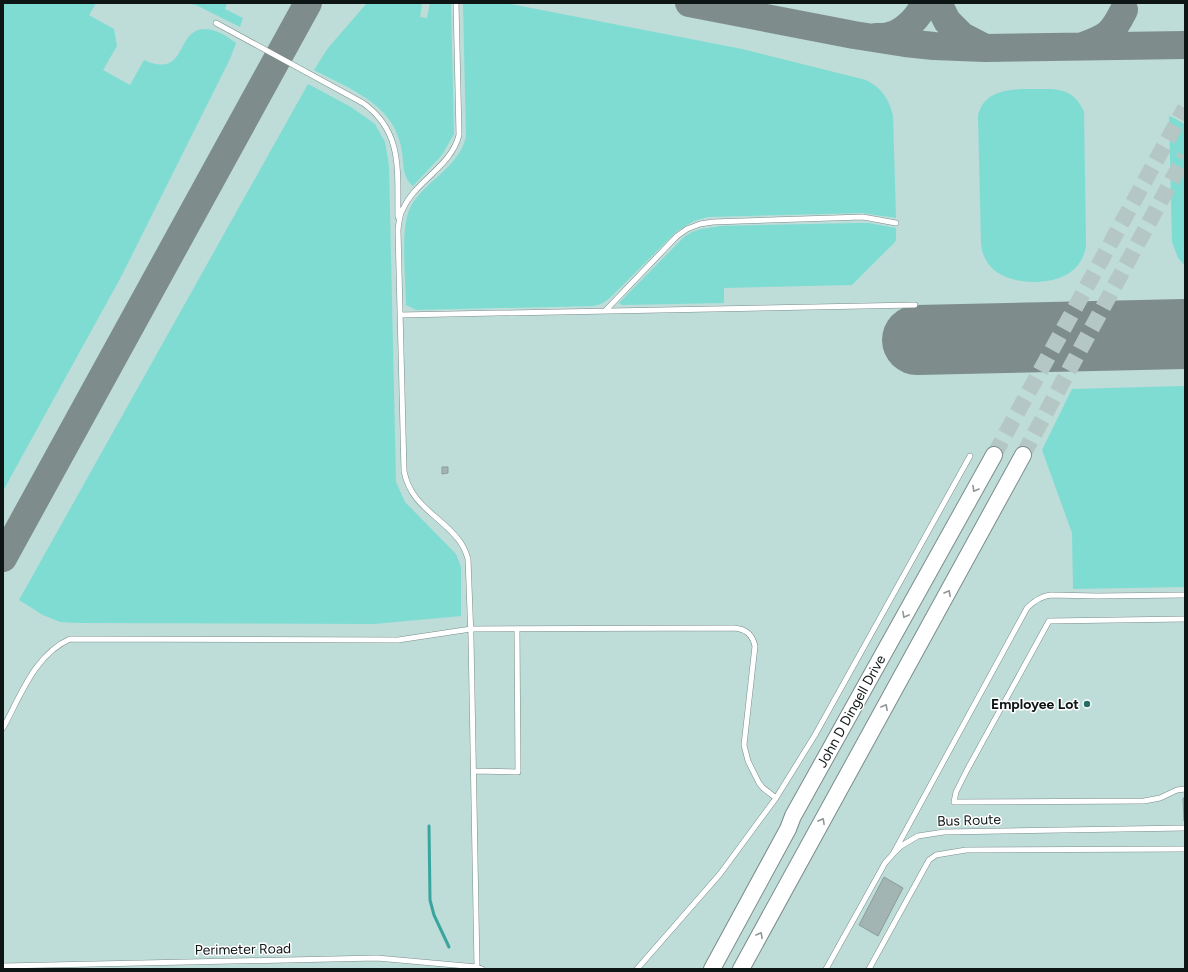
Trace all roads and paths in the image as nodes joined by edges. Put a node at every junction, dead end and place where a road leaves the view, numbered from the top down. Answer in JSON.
{"nodes":[{"id":1,"x":456,"y":3,"type":"edge"},
{"id":2,"x":216,"y":24,"type":"dead end"},
{"id":3,"x":896,"y":223,"type":"dead end"},
{"id":4,"x":398,"y":230,"type":"junction"},
{"id":5,"x":915,"y":305,"type":"dead end"},
{"id":6,"x":606,"y":310,"type":"junction"},
{"id":7,"x":400,"y":315,"type":"junction"},
{"id":8,"x":994,"y":455,"type":"tunnel mouth"},
{"id":9,"x":1023,"y":455,"type":"tunnel mouth"},
{"id":10,"x":970,"y":456,"type":"dead end"},
{"id":11,"x":1185,"y":595,"type":"edge"},
{"id":12,"x":1185,"y":619,"type":"edge"},
{"id":13,"x":471,"y":629,"type":"junction"},
{"id":14,"x":517,"y":629,"type":"junction"},
{"id":15,"x":3,"y":728,"type":"edge"},
{"id":16,"x":474,"y":771,"type":"junction"},
{"id":17,"x":1185,"y":789,"type":"edge"},
{"id":18,"x":776,"y":798,"type":"junction"},
{"id":19,"x":793,"y":816,"type":"junction"},
{"id":20,"x":1185,"y":828,"type":"edge"},
{"id":21,"x":1185,"y":849,"type":"edge"},
{"id":22,"x":893,"y":854,"type":"junction"},
{"id":23,"x":3,"y":966,"type":"edge"},
{"id":24,"x":480,"y":968,"type":"edge"},
{"id":25,"x":637,"y":969,"type":"edge"},
{"id":26,"x":700,"y":969,"type":"edge"},
{"id":27,"x":712,"y":969,"type":"edge"},
{"id":28,"x":741,"y":969,"type":"edge"},
{"id":29,"x":826,"y":969,"type":"edge"},
{"id":30,"x":869,"y":969,"type":"edge"}],
"edges":[{"from":1,"to":4,"type":"lane"},
{"from":2,"to":4,"type":"lane"},
{"from":3,"to":6,"type":"lane"},
{"from":4,"to":7,"type":"lane"},
{"from":5,"to":6,"type":"lane"},
{"from":6,"to":7,"type":"lane"},
{"from":7,"to":13,"type":"lane"},
{"from":8,"to":19,"type":"highway","name":"John D Dingell Drive","one_way":true},
{"from":28,"to":9,"type":"highway","name":"John D Dingell Drive","one_way":true},
{"from":10,"to":18,"type":"lane"},
{"from":11,"to":22,"type":"lane"},
{"from":12,"to":17,"type":"lane"},
{"from":13,"to":14,"type":"lane"},
{"from":13,"to":15,"type":"lane"},
{"from":13,"to":16,"type":"lane"},
{"from":14,"to":16,"type":"lane"},
{"from":14,"to":18,"type":"lane"},
{"from":16,"to":24,"type":"lane"},
{"from":18,"to":25,"type":"lane"},
{"from":19,"to":26,"type":"highway"},
{"from":19,"to":27,"type":"highway","name":"John D Dingell Drive"},
{"from":20,"to":22,"type":"lane","name":"Bus Route"},
{"from":21,"to":30,"type":"lane"},
{"from":22,"to":29,"type":"lane","name":"Bus Route"},
{"from":23,"to":24,"type":"lane","name":"Perimeter Road"}]}
